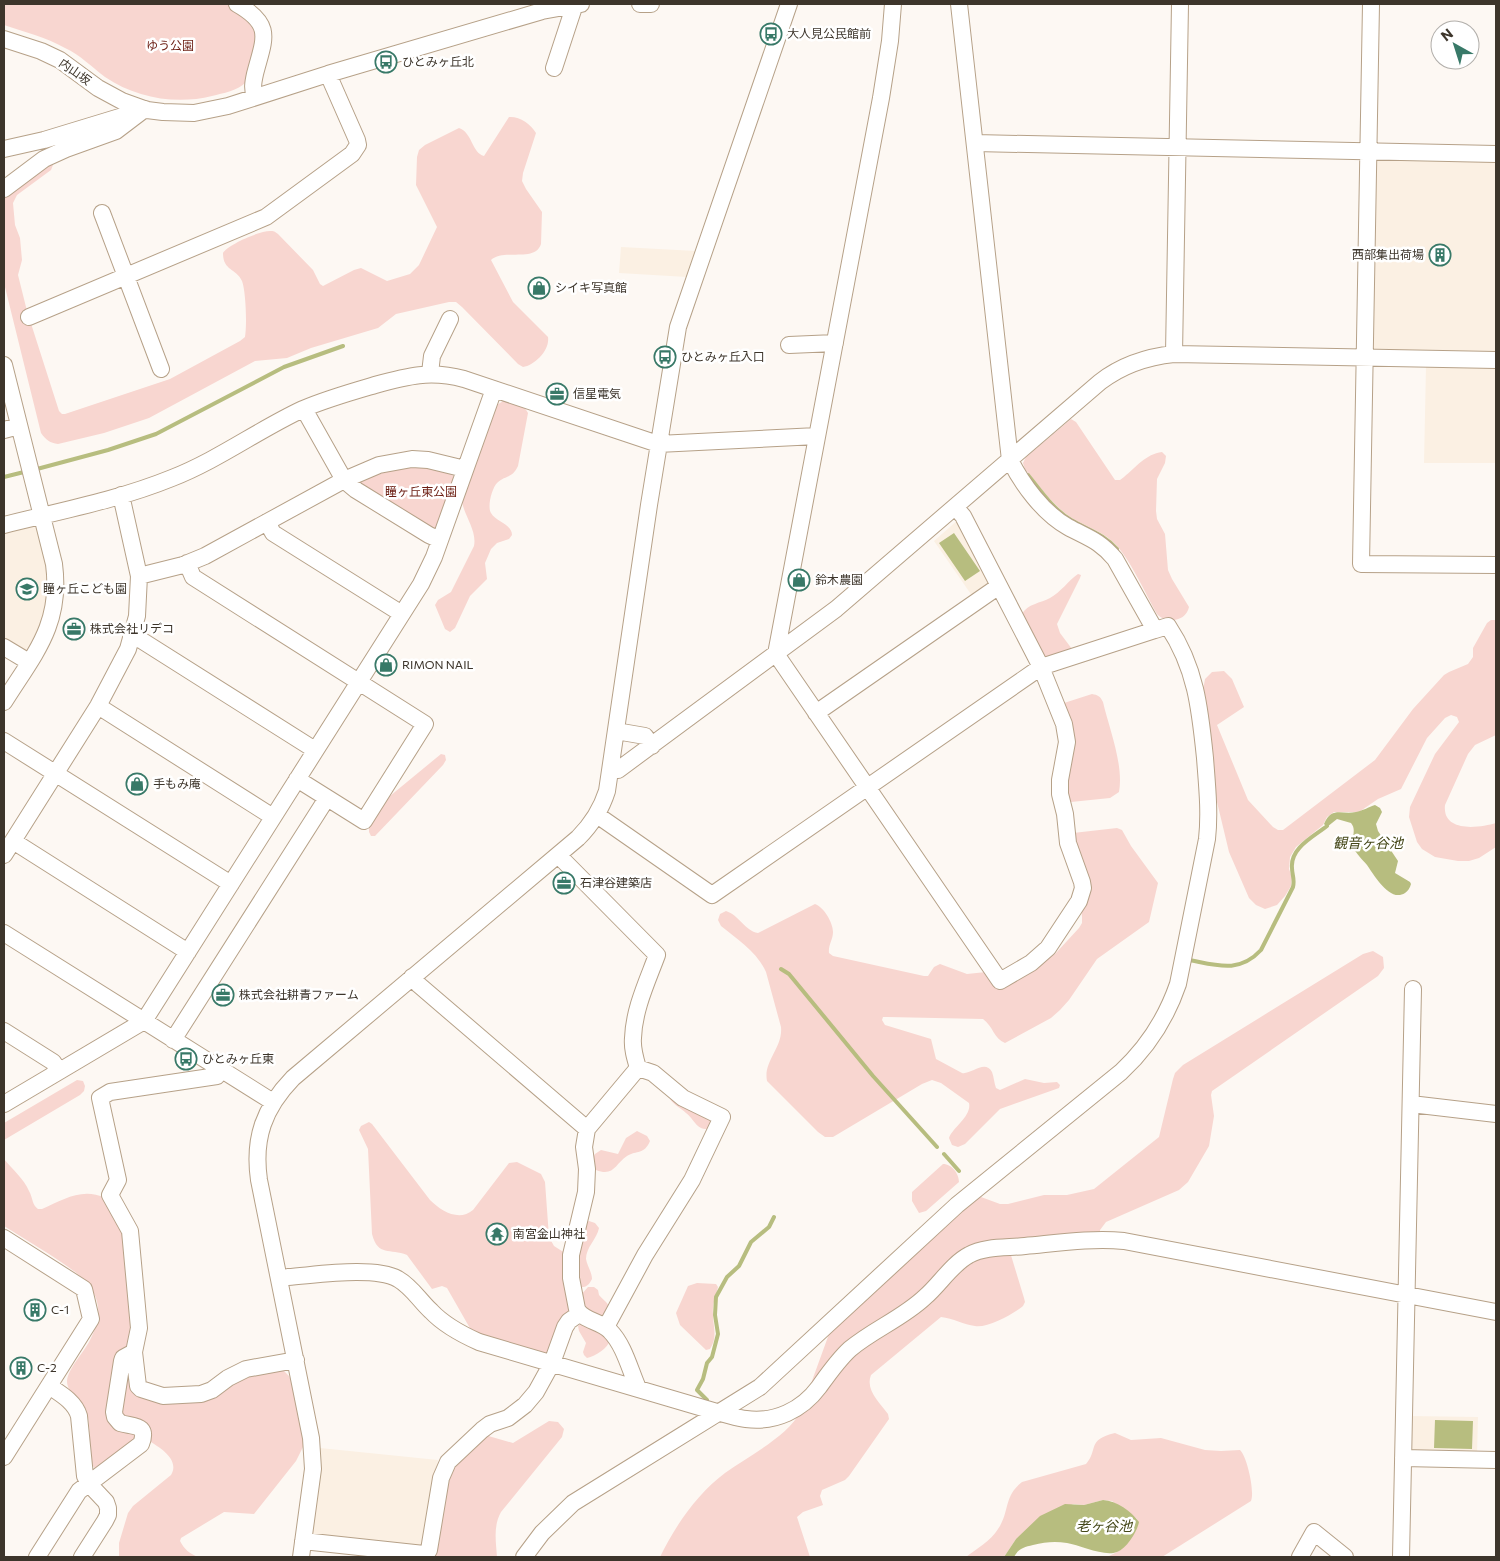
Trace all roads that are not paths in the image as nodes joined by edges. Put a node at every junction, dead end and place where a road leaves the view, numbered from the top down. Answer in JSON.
{"nodes":[{"id":1,"x":237,"y":4,"type":"edge"},
{"id":2,"x":575,"y":4,"type":"edge"},
{"id":3,"x":580,"y":4,"type":"edge"},
{"id":4,"x":640,"y":4,"type":"edge"},
{"id":5,"x":651,"y":4,"type":"edge"},
{"id":6,"x":789,"y":4,"type":"edge"},
{"id":7,"x":893,"y":4,"type":"edge"},
{"id":8,"x":959,"y":4,"type":"edge"},
{"id":9,"x":1180,"y":4,"type":"edge"},
{"id":10,"x":1371,"y":4,"type":"edge"},
{"id":11,"x":542,"y":7,"type":"edge"},
{"id":12,"x":4,"y":39,"type":"edge"},
{"id":13,"x":554,"y":68,"type":"dead end"},
{"id":14,"x":328,"y":74,"type":"junction"},
{"id":15,"x":255,"y":98,"type":"junction"},
{"id":16,"x":145,"y":109,"type":"junction"},
{"id":17,"x":975,"y":143,"type":"junction"},
{"id":18,"x":1178,"y":147,"type":"junction"},
{"id":19,"x":4,"y":149,"type":"edge"},
{"id":20,"x":1368,"y":151,"type":"junction"},
{"id":21,"x":1496,"y":154,"type":"edge"},
{"id":22,"x":4,"y":189,"type":"edge"},
{"id":23,"x":102,"y":213,"type":"dead end"},
{"id":24,"x":126,"y":276,"type":"junction"},
{"id":25,"x":29,"y":317,"type":"dead end"},
{"id":26,"x":450,"y":319,"type":"dead end"},
{"id":27,"x":835,"y":342,"type":"junction"},
{"id":28,"x":790,"y":344,"type":"dead end"},
{"id":29,"x":1174,"y":354,"type":"junction"},
{"id":30,"x":1365,"y":358,"type":"junction"},
{"id":31,"x":1496,"y":360,"type":"edge"},
{"id":32,"x":4,"y":365,"type":"edge"},
{"id":33,"x":161,"y":369,"type":"dead end"},
{"id":34,"x":430,"y":373,"type":"junction"},
{"id":35,"x":494,"y":389,"type":"junction"},
{"id":36,"x":304,"y":409,"type":"junction"},
{"id":37,"x":11,"y":428,"type":"edge"},
{"id":38,"x":817,"y":436,"type":"junction"},
{"id":39,"x":658,"y":444,"type":"junction"},
{"id":40,"x":1010,"y":460,"type":"junction"},
{"id":41,"x":465,"y":469,"type":"junction"},
{"id":42,"x":344,"y":480,"type":"junction"},
{"id":43,"x":121,"y":495,"type":"junction"},
{"id":44,"x":955,"y":507,"type":"junction"},
{"id":45,"x":42,"y":516,"type":"junction"},
{"id":46,"x":267,"y":522,"type":"junction"},
{"id":47,"x":4,"y":525,"type":"edge"},
{"id":48,"x":440,"y":540,"type":"junction"},
{"id":49,"x":187,"y":563,"type":"junction"},
{"id":50,"x":1496,"y":565,"type":"edge"},
{"id":51,"x":138,"y":576,"type":"junction"},
{"id":52,"x":999,"y":586,"type":"junction"},
{"id":53,"x":402,"y":614,"type":"junction"},
{"id":54,"x":1155,"y":630,"type":"junction"},
{"id":55,"x":132,"y":638,"type":"junction"},
{"id":56,"x":4,"y":646,"type":"edge"},
{"id":57,"x":776,"y":654,"type":"junction"},
{"id":58,"x":29,"y":662,"type":"junction"},
{"id":59,"x":1042,"y":667,"type":"junction"},
{"id":60,"x":359,"y":682,"type":"junction"},
{"id":61,"x":4,"y":702,"type":"edge"},
{"id":62,"x":98,"y":706,"type":"junction"},
{"id":63,"x":816,"y":713,"type":"junction"},
{"id":64,"x":616,"y":731,"type":"junction"},
{"id":65,"x":4,"y":741,"type":"edge"},
{"id":66,"x":652,"y":746,"type":"junction"},
{"id":67,"x":315,"y":750,"type":"junction"},
{"id":68,"x":611,"y":769,"type":"junction"},
{"id":69,"x":55,"y":773,"type":"junction"},
{"id":70,"x":297,"y":779,"type":"junction"},
{"id":71,"x":867,"y":788,"type":"junction"},
{"id":72,"x":327,"y":798,"type":"junction"},
{"id":73,"x":597,"y":815,"type":"junction"},
{"id":74,"x":273,"y":817,"type":"junction"},
{"id":75,"x":8,"y":848,"type":"edge"},
{"id":76,"x":558,"y":854,"type":"junction"},
{"id":77,"x":231,"y":884,"type":"junction"},
{"id":78,"x":4,"y":933,"type":"edge"},
{"id":79,"x":188,"y":952,"type":"junction"},
{"id":80,"x":412,"y":977,"type":"junction"},
{"id":81,"x":1413,"y":989,"type":"dead end"},
{"id":82,"x":144,"y":1021,"type":"junction"},
{"id":83,"x":4,"y":1030,"type":"edge"},
{"id":84,"x":173,"y":1040,"type":"junction"},
{"id":85,"x":638,"y":1068,"type":"junction"},
{"id":86,"x":221,"y":1070,"type":"junction"},
{"id":87,"x":59,"y":1071,"type":"junction"},
{"id":88,"x":273,"y":1102,"type":"junction"},
{"id":89,"x":4,"y":1104,"type":"edge"},
{"id":90,"x":1411,"y":1104,"type":"junction"},
{"id":91,"x":1496,"y":1114,"type":"edge"},
{"id":92,"x":587,"y":1130,"type":"junction"},
{"id":93,"x":4,"y":1238,"type":"edge"},
{"id":94,"x":279,"y":1279,"type":"junction"},
{"id":95,"x":1407,"y":1295,"type":"junction"},
{"id":96,"x":1496,"y":1312,"type":"edge"},
{"id":97,"x":579,"y":1314,"type":"junction"},
{"id":98,"x":606,"y":1327,"type":"junction"},
{"id":99,"x":134,"y":1352,"type":"junction"},
{"id":100,"x":296,"y":1360,"type":"junction"},
{"id":101,"x":552,"y":1363,"type":"junction"},
{"id":102,"x":49,"y":1386,"type":"junction"},
{"id":103,"x":638,"y":1388,"type":"junction"},
{"id":104,"x":720,"y":1413,"type":"junction"},
{"id":105,"x":4,"y":1457,"type":"edge"},
{"id":106,"x":1403,"y":1458,"type":"junction"},
{"id":107,"x":1496,"y":1460,"type":"edge"},
{"id":108,"x":89,"y":1484,"type":"junction"},
{"id":109,"x":302,"y":1549,"type":"edge"},
{"id":110,"x":37,"y":1557,"type":"edge"},
{"id":111,"x":82,"y":1557,"type":"edge"},
{"id":112,"x":524,"y":1557,"type":"edge"},
{"id":113,"x":1300,"y":1557,"type":"edge"},
{"id":114,"x":1345,"y":1557,"type":"edge"},
{"id":115,"x":1401,"y":1557,"type":"edge"}],
"edges":[{"from":1,"to":15,"type":"street"},
{"from":2,"to":3,"type":"street"},
{"from":2,"to":11,"type":"street"},
{"from":2,"to":13,"type":"street"},
{"from":4,"to":5,"type":"street"},
{"from":6,"to":39,"type":"street"},
{"from":7,"to":27,"type":"street"},
{"from":8,"to":17,"type":"street"},
{"from":9,"to":18,"type":"street"},
{"from":10,"to":20,"type":"street"},
{"from":11,"to":14,"type":"street"},
{"from":12,"to":16,"type":"street","name":"内山坂"},
{"from":14,"to":15,"type":"street"},
{"from":14,"to":24,"type":"street"},
{"from":15,"to":16,"type":"street"},
{"from":16,"to":19,"type":"street"},
{"from":16,"to":22,"type":"street"},
{"from":17,"to":18,"type":"street"},
{"from":17,"to":40,"type":"street"},
{"from":18,"to":20,"type":"street"},
{"from":18,"to":29,"type":"street"},
{"from":20,"to":21,"type":"street"},
{"from":20,"to":30,"type":"street"},
{"from":23,"to":24,"type":"street"},
{"from":24,"to":25,"type":"street"},
{"from":24,"to":33,"type":"street"},
{"from":26,"to":34,"type":"street"},
{"from":27,"to":28,"type":"street"},
{"from":27,"to":38,"type":"street"},
{"from":29,"to":30,"type":"street"},
{"from":29,"to":40,"type":"street"},
{"from":30,"to":31,"type":"street"},
{"from":30,"to":50,"type":"street"},
{"from":32,"to":37,"type":"street"},
{"from":34,"to":35,"type":"street"},
{"from":34,"to":36,"type":"street"},
{"from":35,"to":39,"type":"street"},
{"from":35,"to":41,"type":"street"},
{"from":36,"to":42,"type":"street"},
{"from":36,"to":43,"type":"street"},
{"from":37,"to":45,"type":"street"},
{"from":38,"to":39,"type":"street"},
{"from":38,"to":57,"type":"street"},
{"from":39,"to":64,"type":"street"},
{"from":40,"to":44,"type":"street"},
{"from":40,"to":54,"type":"street"},
{"from":41,"to":42,"type":"street"},
{"from":41,"to":48,"type":"street"},
{"from":42,"to":46,"type":"street"},
{"from":42,"to":48,"type":"street"},
{"from":43,"to":45,"type":"street"},
{"from":43,"to":51,"type":"street"},
{"from":44,"to":52,"type":"street"},
{"from":44,"to":57,"type":"street"},
{"from":45,"to":47,"type":"street"},
{"from":45,"to":58,"type":"street"},
{"from":46,"to":49,"type":"street"},
{"from":46,"to":53,"type":"street"},
{"from":48,"to":53,"type":"street"},
{"from":49,"to":51,"type":"street"},
{"from":49,"to":60,"type":"street"},
{"from":51,"to":55,"type":"street"},
{"from":52,"to":59,"type":"street"},
{"from":52,"to":63,"type":"street"},
{"from":53,"to":60,"type":"street"},
{"from":54,"to":59,"type":"street"},
{"from":54,"to":104,"type":"street"},
{"from":55,"to":62,"type":"street"},
{"from":55,"to":67,"type":"street"},
{"from":56,"to":58,"type":"street"},
{"from":57,"to":63,"type":"street"},
{"from":57,"to":66,"type":"street"},
{"from":58,"to":61,"type":"street"},
{"from":59,"to":71,"type":"street"},
{"from":59,"to":71,"type":"street"},
{"from":60,"to":67,"type":"street"},
{"from":60,"to":72,"type":"street"},
{"from":62,"to":69,"type":"street"},
{"from":62,"to":74,"type":"street"},
{"from":63,"to":71,"type":"street"},
{"from":64,"to":66,"type":"street"},
{"from":64,"to":68,"type":"street"},
{"from":65,"to":69,"type":"street"},
{"from":66,"to":68,"type":"street"},
{"from":67,"to":70,"type":"street"},
{"from":68,"to":73,"type":"street"},
{"from":69,"to":75,"type":"street"},
{"from":69,"to":77,"type":"street"},
{"from":70,"to":72,"type":"street"},
{"from":70,"to":74,"type":"street"},
{"from":71,"to":73,"type":"street"},
{"from":72,"to":84,"type":"street"},
{"from":73,"to":76,"type":"street"},
{"from":74,"to":77,"type":"street"},
{"from":75,"to":79,"type":"street"},
{"from":76,"to":80,"type":"street"},
{"from":76,"to":85,"type":"street"},
{"from":77,"to":79,"type":"street"},
{"from":78,"to":82,"type":"street"},
{"from":79,"to":82,"type":"street"},
{"from":80,"to":88,"type":"street"},
{"from":80,"to":92,"type":"street"},
{"from":81,"to":90,"type":"street"},
{"from":82,"to":84,"type":"street"},
{"from":82,"to":87,"type":"street"},
{"from":83,"to":87,"type":"street"},
{"from":84,"to":86,"type":"street"},
{"from":85,"to":92,"type":"street"},
{"from":85,"to":98,"type":"street"},
{"from":86,"to":88,"type":"street"},
{"from":86,"to":99,"type":"street"},
{"from":87,"to":89,"type":"street"},
{"from":88,"to":94,"type":"street"},
{"from":90,"to":91,"type":"street"},
{"from":90,"to":95,"type":"street"},
{"from":92,"to":97,"type":"street"},
{"from":93,"to":102,"type":"street"},
{"from":94,"to":100,"type":"street"},
{"from":94,"to":101,"type":"street"},
{"from":95,"to":96,"type":"street"},
{"from":95,"to":104,"type":"street"},
{"from":95,"to":106,"type":"street"},
{"from":97,"to":98,"type":"street"},
{"from":97,"to":101,"type":"street"},
{"from":98,"to":103,"type":"street"},
{"from":99,"to":100,"type":"street"},
{"from":99,"to":108,"type":"street"},
{"from":100,"to":109,"type":"street"},
{"from":101,"to":103,"type":"street"},
{"from":101,"to":109,"type":"street"},
{"from":102,"to":105,"type":"street"},
{"from":102,"to":108,"type":"street"},
{"from":103,"to":104,"type":"street"},
{"from":104,"to":112,"type":"street"},
{"from":106,"to":107,"type":"street"},
{"from":106,"to":115,"type":"street"},
{"from":108,"to":110,"type":"street"},
{"from":108,"to":111,"type":"street"},
{"from":113,"to":114,"type":"street"}]}
